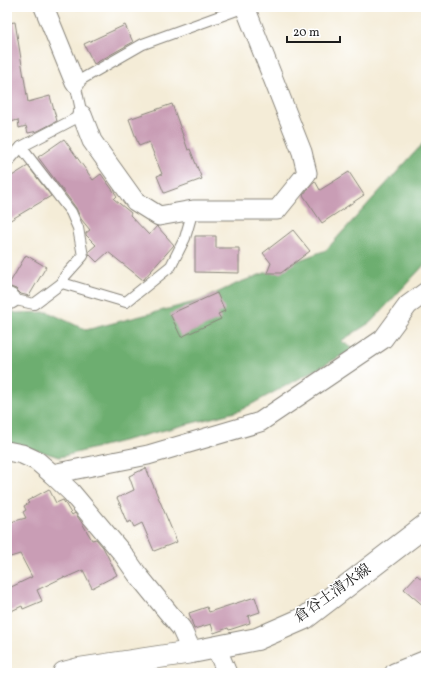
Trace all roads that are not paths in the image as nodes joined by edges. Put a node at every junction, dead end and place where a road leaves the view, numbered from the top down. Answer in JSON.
{"nodes":[{"id":1,"x":44,"y":7,"type":"edge"},
{"id":2,"x":245,"y":7,"type":"edge"},
{"id":3,"x":75,"y":83,"type":"junction"},
{"id":4,"x":82,"y":115,"type":"junction"},
{"id":5,"x":21,"y":147,"type":"junction"},
{"id":6,"x":7,"y":163,"type":"edge"},
{"id":7,"x":193,"y":210,"type":"junction"},
{"id":8,"x":62,"y":283,"type":"junction"},
{"id":9,"x":426,"y":292,"type":"edge"},
{"id":10,"x":9,"y":298,"type":"edge"},
{"id":11,"x":7,"y":451,"type":"edge"},
{"id":12,"x":52,"y":474,"type":"junction"},
{"id":13,"x":426,"y":525,"type":"edge"},
{"id":14,"x":216,"y":647,"type":"junction"},
{"id":15,"x":192,"y":652,"type":"junction"},
{"id":16,"x":426,"y":660,"type":"edge"},
{"id":17,"x":64,"y":673,"type":"edge"},
{"id":18,"x":227,"y":673,"type":"edge"},
{"id":19,"x":394,"y":673,"type":"edge"}],
"edges":[{"from":1,"to":3,"type":"street"},
{"from":2,"to":3,"type":"lane"},
{"from":2,"to":7,"type":"street"},
{"from":3,"to":4,"type":"lane"},
{"from":4,"to":5,"type":"lane"},
{"from":4,"to":7,"type":"street"},
{"from":5,"to":6,"type":"lane"},
{"from":5,"to":8,"type":"lane"},
{"from":7,"to":8,"type":"lane"},
{"from":8,"to":10,"type":"lane"},
{"from":9,"to":12,"type":"street"},
{"from":11,"to":12,"type":"street"},
{"from":12,"to":15,"type":"street"},
{"from":13,"to":14,"type":"main road","name":"倉谷土清水線"},
{"from":14,"to":15,"type":"main road","name":"倉谷土清水線"},
{"from":14,"to":18,"type":"street"},
{"from":15,"to":17,"type":"main road","name":"倉谷土清水線"},
{"from":16,"to":19,"type":"street"}]}
